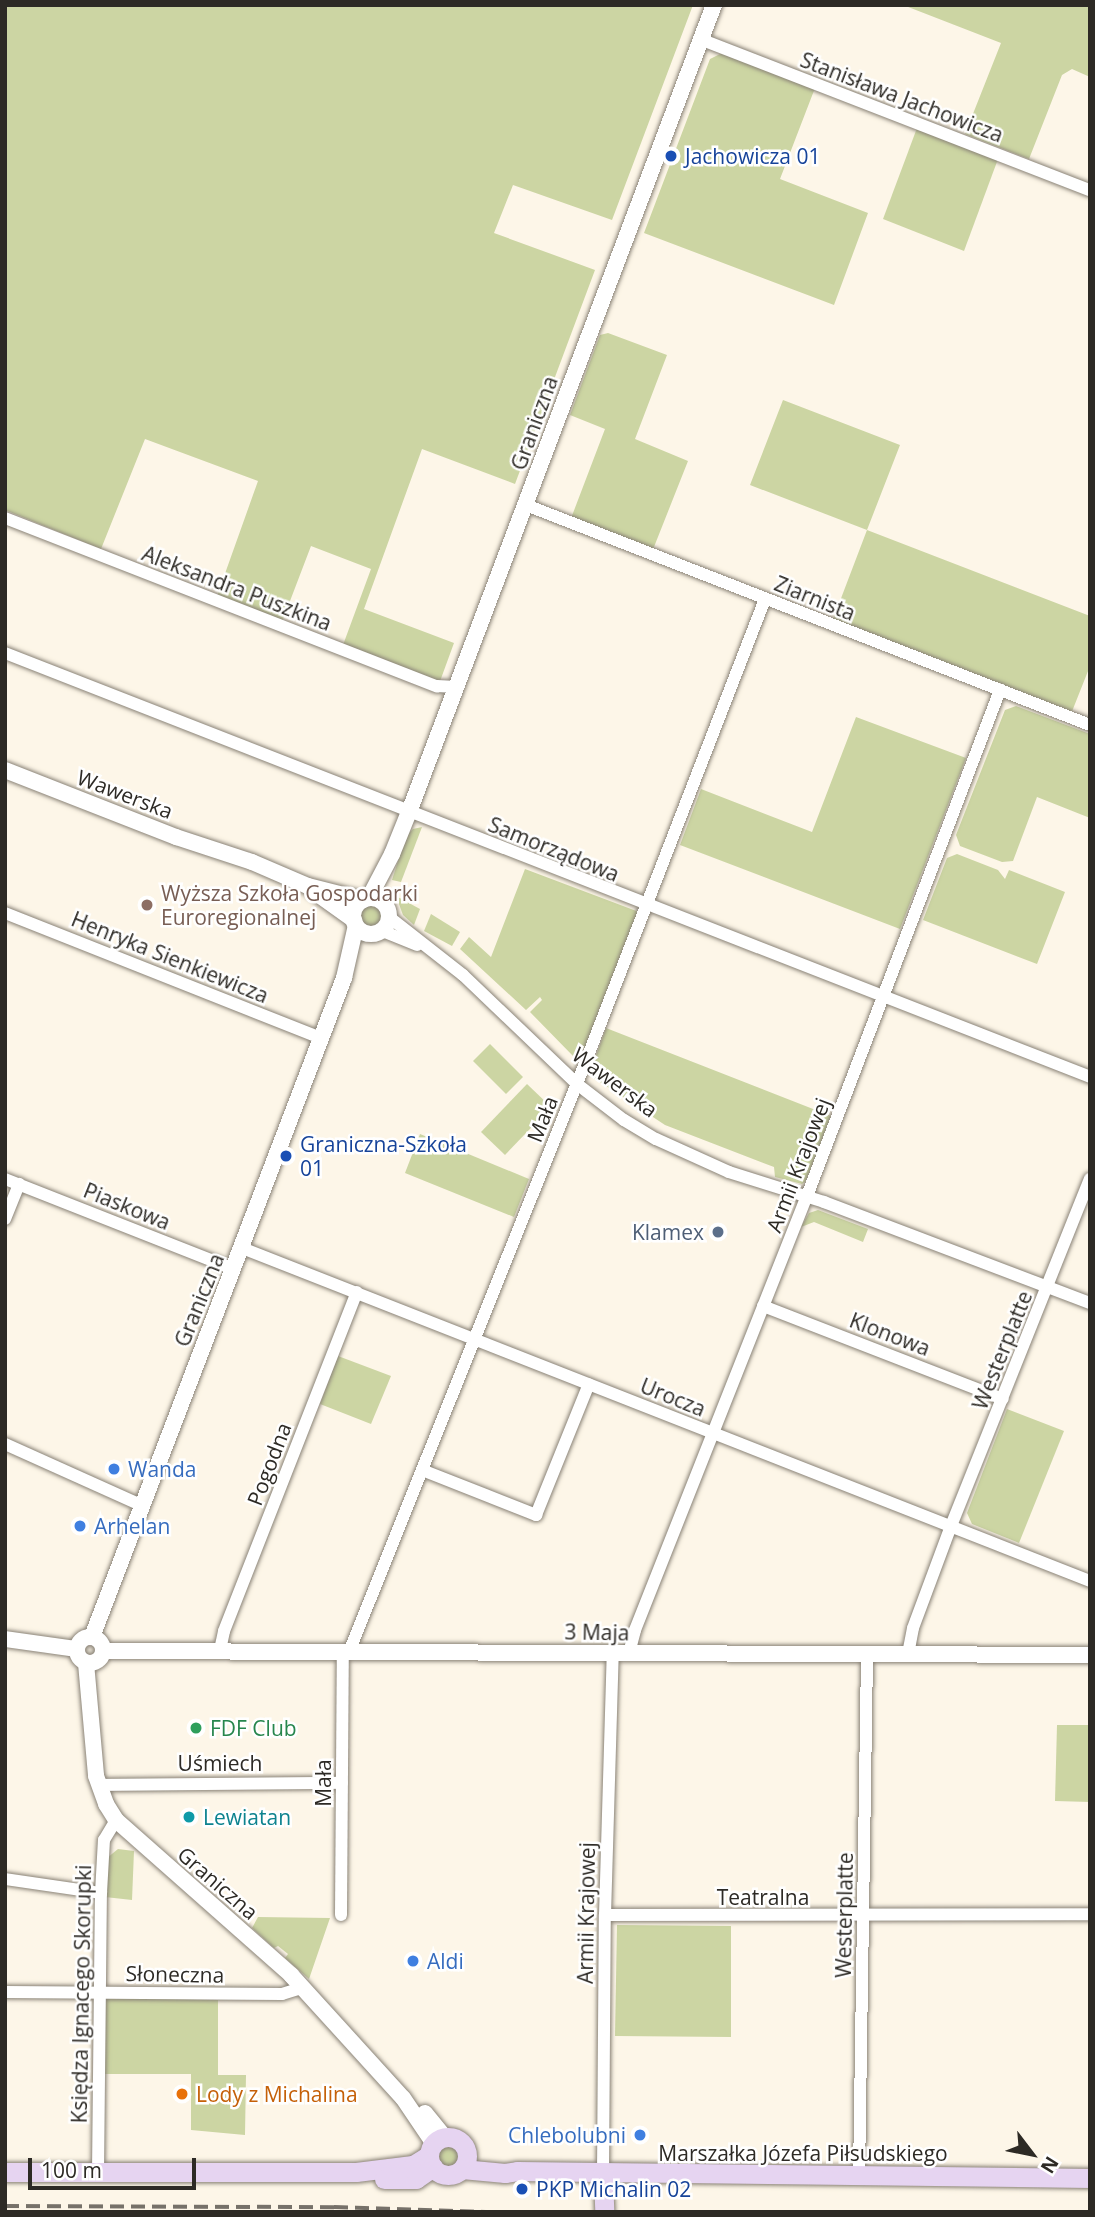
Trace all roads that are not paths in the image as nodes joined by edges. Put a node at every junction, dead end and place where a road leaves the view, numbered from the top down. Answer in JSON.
{"nodes":[{"id":1,"x":714,"y":5,"type":"edge"},
{"id":2,"x":700,"y":39,"type":"junction"},
{"id":3,"x":1090,"y":190,"type":"edge"},
{"id":4,"x":526,"y":505,"type":"junction"},
{"id":5,"x":5,"y":518,"type":"edge"},
{"id":6,"x":765,"y":599,"type":"junction"},
{"id":7,"x":5,"y":653,"type":"edge"},
{"id":8,"x":456,"y":687,"type":"junction"},
{"id":9,"x":1000,"y":691,"type":"junction"},
{"id":10,"x":1090,"y":725,"type":"edge"},
{"id":11,"x":5,"y":770,"type":"edge"},
{"id":12,"x":409,"y":812,"type":"junction"},
{"id":13,"x":308,"y":886,"type":"junction"},
{"id":14,"x":647,"y":906,"type":"junction"},
{"id":15,"x":5,"y":913,"type":"edge"},
{"id":16,"x":376,"y":914,"type":"junction"},
{"id":17,"x":355,"y":923,"type":"junction"},
{"id":18,"x":344,"y":978,"type":"junction"},
{"id":19,"x":883,"y":997,"type":"junction"},
{"id":20,"x":321,"y":1038,"type":"junction"},
{"id":21,"x":1090,"y":1077,"type":"edge"},
{"id":22,"x":577,"y":1084,"type":"junction"},
{"id":23,"x":5,"y":1179,"type":"edge"},
{"id":24,"x":1090,"y":1180,"type":"edge"},
{"id":25,"x":19,"y":1184,"type":"junction"},
{"id":26,"x":807,"y":1196,"type":"junction"},
{"id":27,"x":5,"y":1219,"type":"edge"},
{"id":28,"x":242,"y":1248,"type":"junction"},
{"id":29,"x":234,"y":1269,"type":"junction"},
{"id":30,"x":1048,"y":1287,"type":"junction"},
{"id":31,"x":357,"y":1292,"type":"junction"},
{"id":32,"x":1090,"y":1303,"type":"edge"},
{"id":33,"x":763,"y":1306,"type":"junction"},
{"id":34,"x":474,"y":1338,"type":"junction"},
{"id":35,"x":589,"y":1384,"type":"junction"},
{"id":36,"x":1003,"y":1399,"type":"junction"},
{"id":37,"x":713,"y":1433,"type":"junction"},
{"id":38,"x":5,"y":1444,"type":"edge"},
{"id":39,"x":422,"y":1470,"type":"junction"},
{"id":40,"x":141,"y":1505,"type":"junction"},
{"id":41,"x":951,"y":1527,"type":"junction"},
{"id":42,"x":1090,"y":1581,"type":"edge"},
{"id":43,"x":92,"y":1637,"type":"junction"},
{"id":44,"x":5,"y":1639,"type":"edge"},
{"id":45,"x":76,"y":1649,"type":"junction"},
{"id":46,"x":220,"y":1650,"type":"junction"},
{"id":47,"x":103,"y":1651,"type":"junction"},
{"id":48,"x":346,"y":1652,"type":"junction"},
{"id":49,"x":621,"y":1653,"type":"junction"},
{"id":50,"x":867,"y":1654,"type":"junction"},
{"id":51,"x":908,"y":1654,"type":"junction"},
{"id":52,"x":1090,"y":1655,"type":"edge"},
{"id":53,"x":86,"y":1663,"type":"junction"},
{"id":54,"x":342,"y":1783,"type":"junction"},
{"id":55,"x":98,"y":1784,"type":"junction"},
{"id":56,"x":116,"y":1820,"type":"junction"},
{"id":57,"x":5,"y":1879,"type":"edge"},
{"id":58,"x":101,"y":1892,"type":"junction"},
{"id":59,"x":1090,"y":1914,"type":"edge"},
{"id":60,"x":341,"y":1915,"type":"dead end"},
{"id":61,"x":864,"y":1915,"type":"junction"},
{"id":62,"x":605,"y":1916,"type":"junction"},
{"id":63,"x":302,"y":1988,"type":"junction"},
{"id":64,"x":5,"y":1992,"type":"edge"},
{"id":65,"x":99,"y":1992,"type":"junction"},
{"id":66,"x":435,"y":2151,"type":"junction"},
{"id":67,"x":465,"y":2162,"type":"junction"},
{"id":68,"x":5,"y":2172,"type":"edge"},
{"id":69,"x":98,"y":2172,"type":"junction"},
{"id":70,"x":603,"y":2174,"type":"junction"},
{"id":71,"x":859,"y":2176,"type":"junction"},
{"id":72,"x":1090,"y":2178,"type":"edge"},
{"id":73,"x":604,"y":2212,"type":"edge"}],
"edges":[{"from":1,"to":2,"type":"street","name":"Graniczna"},
{"from":2,"to":3,"type":"street","name":"Stanisława Jachowicza"},
{"from":2,"to":4,"type":"street","name":"Graniczna"},
{"from":4,"to":6,"type":"street","name":"Ziarnista"},
{"from":4,"to":8,"type":"street","name":"Graniczna"},
{"from":5,"to":8,"type":"street","name":"Aleksandra Puszkina"},
{"from":6,"to":9,"type":"street","name":"Ziarnista"},
{"from":6,"to":14,"type":"street","name":"Mała"},
{"from":7,"to":12,"type":"street","name":"Samorządowa"},
{"from":8,"to":12,"type":"street","name":"Graniczna"},
{"from":9,"to":10,"type":"street","name":"Ziarnista"},
{"from":9,"to":19,"type":"street","name":"Armii Krajowej"},
{"from":11,"to":13,"type":"street","name":"Wawerska"},
{"from":12,"to":14,"type":"street","name":"Samorządowa"},
{"from":12,"to":16,"type":"street","name":"Graniczna"},
{"from":13,"to":16,"type":"street","name":"Wawerska"},
{"from":13,"to":17,"type":"street","name":"Wawerska"},
{"from":14,"to":19,"type":"street","name":"Samorządowa"},
{"from":14,"to":22,"type":"street","name":"Mała"},
{"from":15,"to":20,"type":"street","name":"Henryka Sienkiewicza"},
{"from":16,"to":17,"type":"street","name":"Wawerska"},
{"from":16,"to":17,"type":"street","name":"Graniczna"},
{"from":16,"to":18,"type":"street","name":"Graniczna"},
{"from":16,"to":22,"type":"street","name":"Wawerska"},
{"from":17,"to":18,"type":"street","name":"Graniczna"},
{"from":18,"to":20,"type":"street","name":"Graniczna"},
{"from":19,"to":21,"type":"street","name":"Samorządowa"},
{"from":19,"to":26,"type":"street","name":"Armii Krajowej"},
{"from":20,"to":28,"type":"street","name":"Graniczna"},
{"from":22,"to":26,"type":"street","name":"Wawerska"},
{"from":22,"to":34,"type":"street","name":"Mała"},
{"from":23,"to":25,"type":"street","name":"Piaskowa"},
{"from":24,"to":30,"type":"street","name":"Westerplatte"},
{"from":25,"to":27,"type":"street"},
{"from":25,"to":29,"type":"street","name":"Piaskowa"},
{"from":26,"to":30,"type":"street","name":"Wawerska"},
{"from":26,"to":33,"type":"street","name":"Armii Krajowej"},
{"from":28,"to":29,"type":"street","name":"Graniczna"},
{"from":28,"to":31,"type":"street","name":"Urocza"},
{"from":29,"to":40,"type":"street","name":"Graniczna"},
{"from":30,"to":32,"type":"street","name":"Wawerska"},
{"from":30,"to":36,"type":"street","name":"Westerplatte"},
{"from":31,"to":34,"type":"street","name":"Urocza"},
{"from":31,"to":46,"type":"street","name":"Pogodna"},
{"from":33,"to":36,"type":"street","name":"Klonowa"},
{"from":33,"to":37,"type":"street","name":"Armii Krajowej"},
{"from":34,"to":35,"type":"street","name":"Urocza"},
{"from":34,"to":39,"type":"street","name":"Mała"},
{"from":35,"to":37,"type":"street","name":"Urocza"},
{"from":35,"to":39,"type":"street"},
{"from":36,"to":41,"type":"street","name":"Westerplatte"},
{"from":37,"to":41,"type":"street","name":"Urocza"},
{"from":37,"to":49,"type":"street","name":"Armii Krajowej"},
{"from":38,"to":40,"type":"street"},
{"from":39,"to":48,"type":"street","name":"Mała"},
{"from":40,"to":43,"type":"street","name":"Graniczna"},
{"from":41,"to":42,"type":"street","name":"Urocza"},
{"from":41,"to":51,"type":"street","name":"Westerplatte"},
{"from":43,"to":45,"type":"street"},
{"from":43,"to":47,"type":"street"},
{"from":44,"to":45,"type":"street"},
{"from":45,"to":53,"type":"street"},
{"from":46,"to":47,"type":"street","name":"3 Maja"},
{"from":46,"to":48,"type":"street","name":"3 Maja"},
{"from":47,"to":53,"type":"street"},
{"from":48,"to":49,"type":"street","name":"3 Maja"},
{"from":48,"to":54,"type":"street","name":"Mała"},
{"from":49,"to":50,"type":"street","name":"3 Maja"},
{"from":49,"to":62,"type":"street","name":"Armii Krajowej"},
{"from":50,"to":51,"type":"street","name":"3 Maja"},
{"from":50,"to":61,"type":"street","name":"Westerplatte"},
{"from":51,"to":52,"type":"street","name":"3 Maja"},
{"from":53,"to":55,"type":"street","name":"Graniczna"},
{"from":54,"to":55,"type":"street","name":"Uśmiech"},
{"from":54,"to":60,"type":"street","name":"Mała"},
{"from":55,"to":56,"type":"street","name":"Graniczna"},
{"from":56,"to":58,"type":"street","name":"Księdza Ignacego Skorupki"},
{"from":56,"to":63,"type":"street","name":"Graniczna"},
{"from":57,"to":58,"type":"street"},
{"from":58,"to":65,"type":"street","name":"Księdza Ignacego Skorupki"},
{"from":59,"to":61,"type":"street","name":"Teatralna"},
{"from":61,"to":62,"type":"street","name":"Teatralna"},
{"from":61,"to":71,"type":"street","name":"Westerplatte"},
{"from":62,"to":70,"type":"street","name":"Armii Krajowej"},
{"from":63,"to":65,"type":"street","name":"Słoneczna"},
{"from":63,"to":66,"type":"street","name":"Graniczna"},
{"from":64,"to":65,"type":"street","name":"Słoneczna"},
{"from":65,"to":69,"type":"street","name":"Księdza Ignacego Skorupki"},
{"from":66,"to":67,"type":"main road"},
{"from":66,"to":67,"type":"main road","name":"Marszałka Józefa Piłsudskiego"},
{"from":66,"to":69,"type":"main road"},
{"from":67,"to":70,"type":"main road","name":"Marszałka Józefa Piłsudskiego"},
{"from":68,"to":69,"type":"main road"},
{"from":70,"to":71,"type":"main road","name":"Marszałka Józefa Piłsudskiego"},
{"from":70,"to":73,"type":"main road"},
{"from":71,"to":72,"type":"main road","name":"Marszałka Józefa Piłsudskiego"}]}
